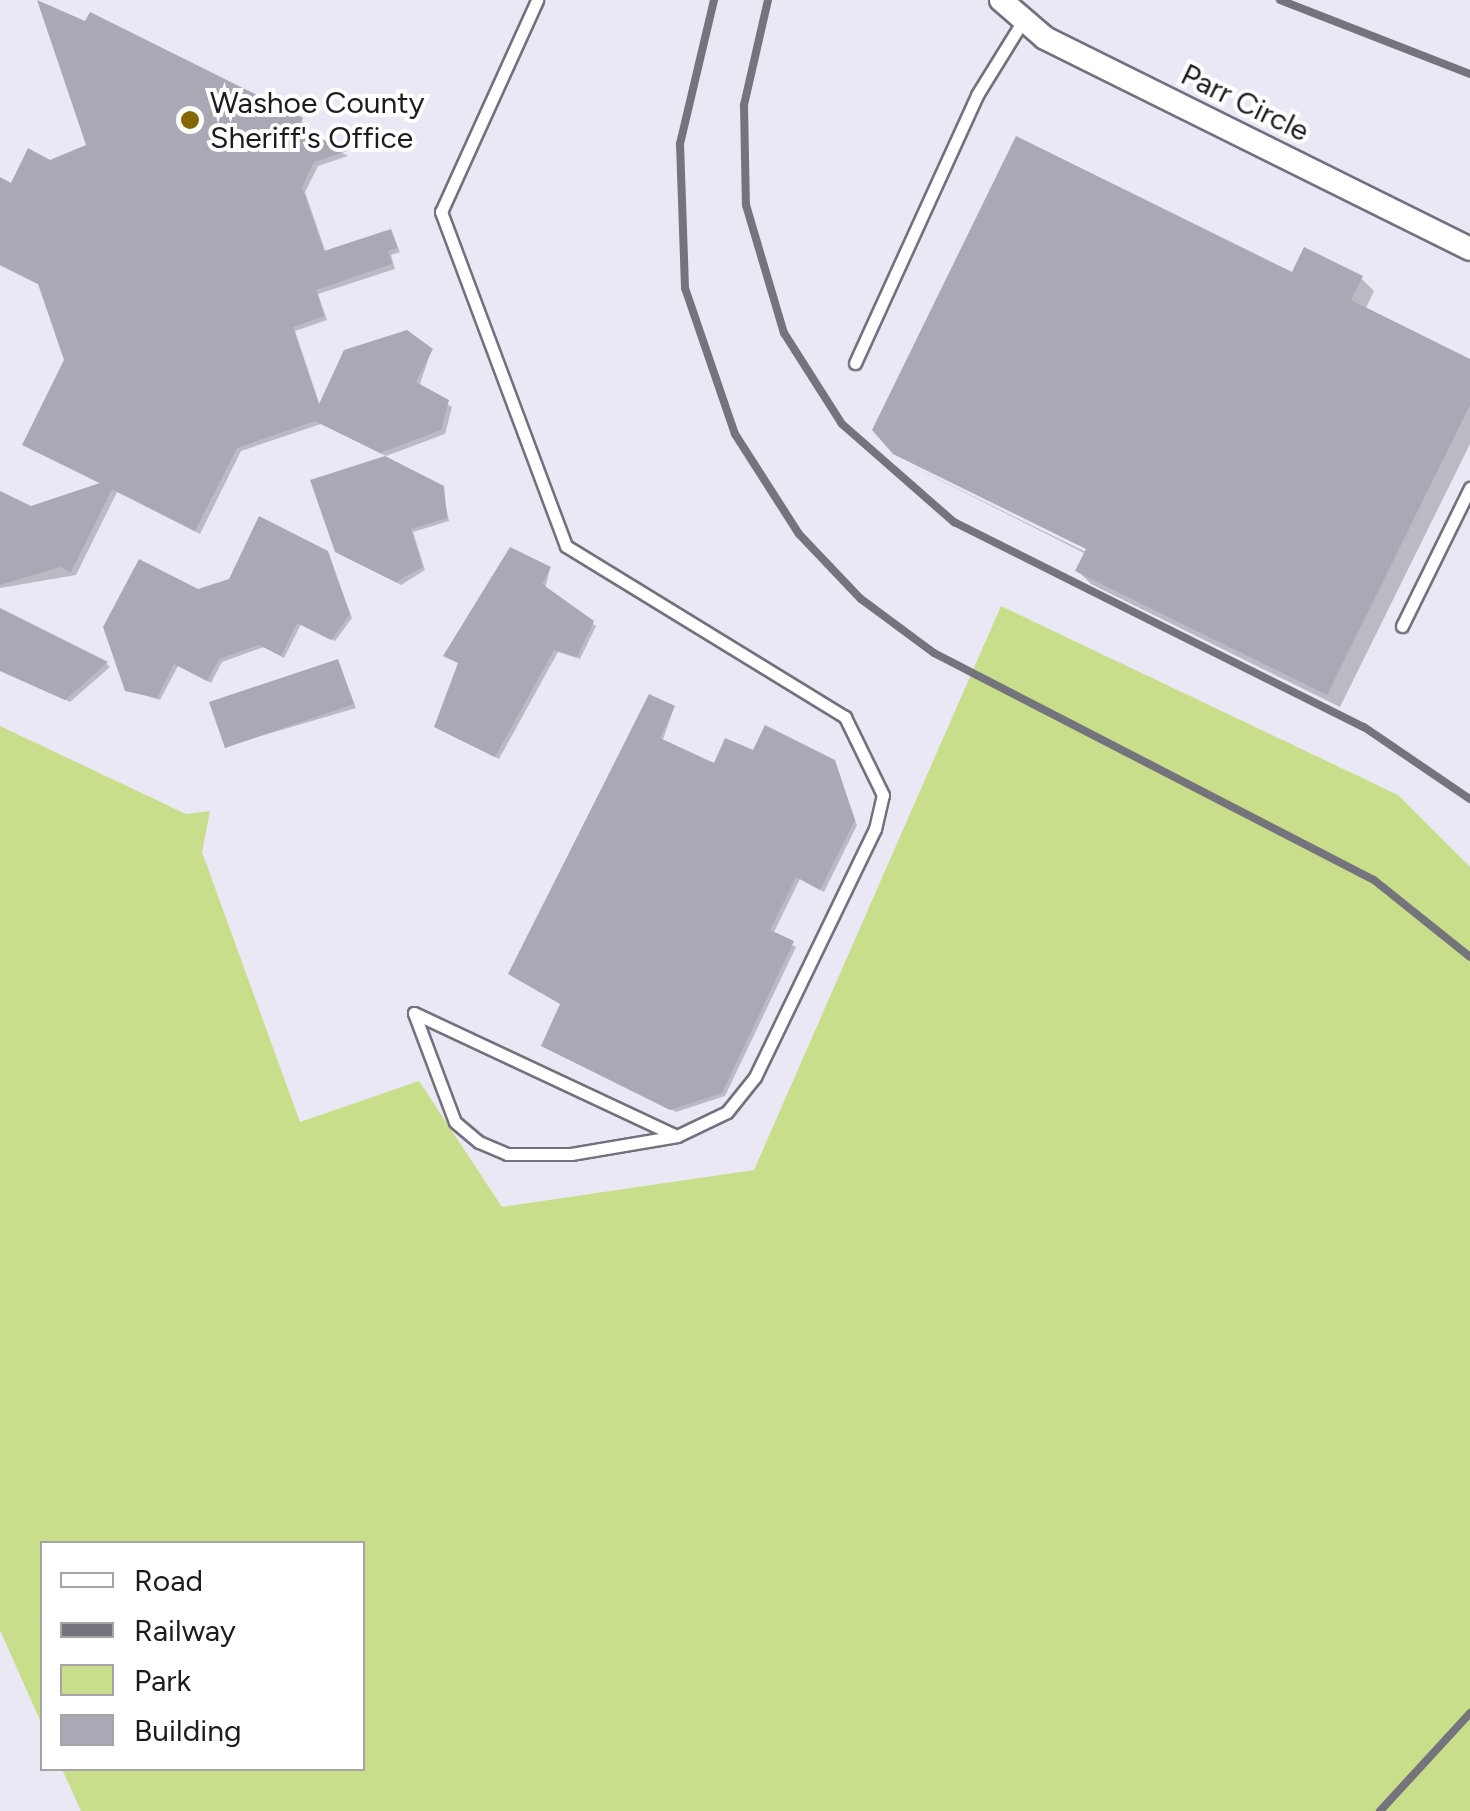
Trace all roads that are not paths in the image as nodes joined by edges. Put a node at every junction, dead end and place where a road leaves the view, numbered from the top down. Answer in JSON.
{"nodes":[{"id":1,"x":537,"y":0,"type":"edge"},
{"id":2,"x":1000,"y":0,"type":"edge"},
{"id":3,"x":1022,"y":22,"type":"junction"},
{"id":4,"x":1470,"y":249,"type":"edge"},
{"id":5,"x":855,"y":363,"type":"dead end"},
{"id":6,"x":1470,"y":488,"type":"edge"},
{"id":7,"x":1402,"y":626,"type":"dead end"},
{"id":8,"x":676,"y":1136,"type":"junction"}],
"edges":[{"from":1,"to":8,"type":"lane"},
{"from":2,"to":3,"type":"street","name":"Parr Circle"},
{"from":3,"to":4,"type":"street","name":"Parr Circle"},
{"from":3,"to":5,"type":"lane"},
{"from":6,"to":7,"type":"lane"},
{"from":8,"to":8,"type":"lane"}]}
